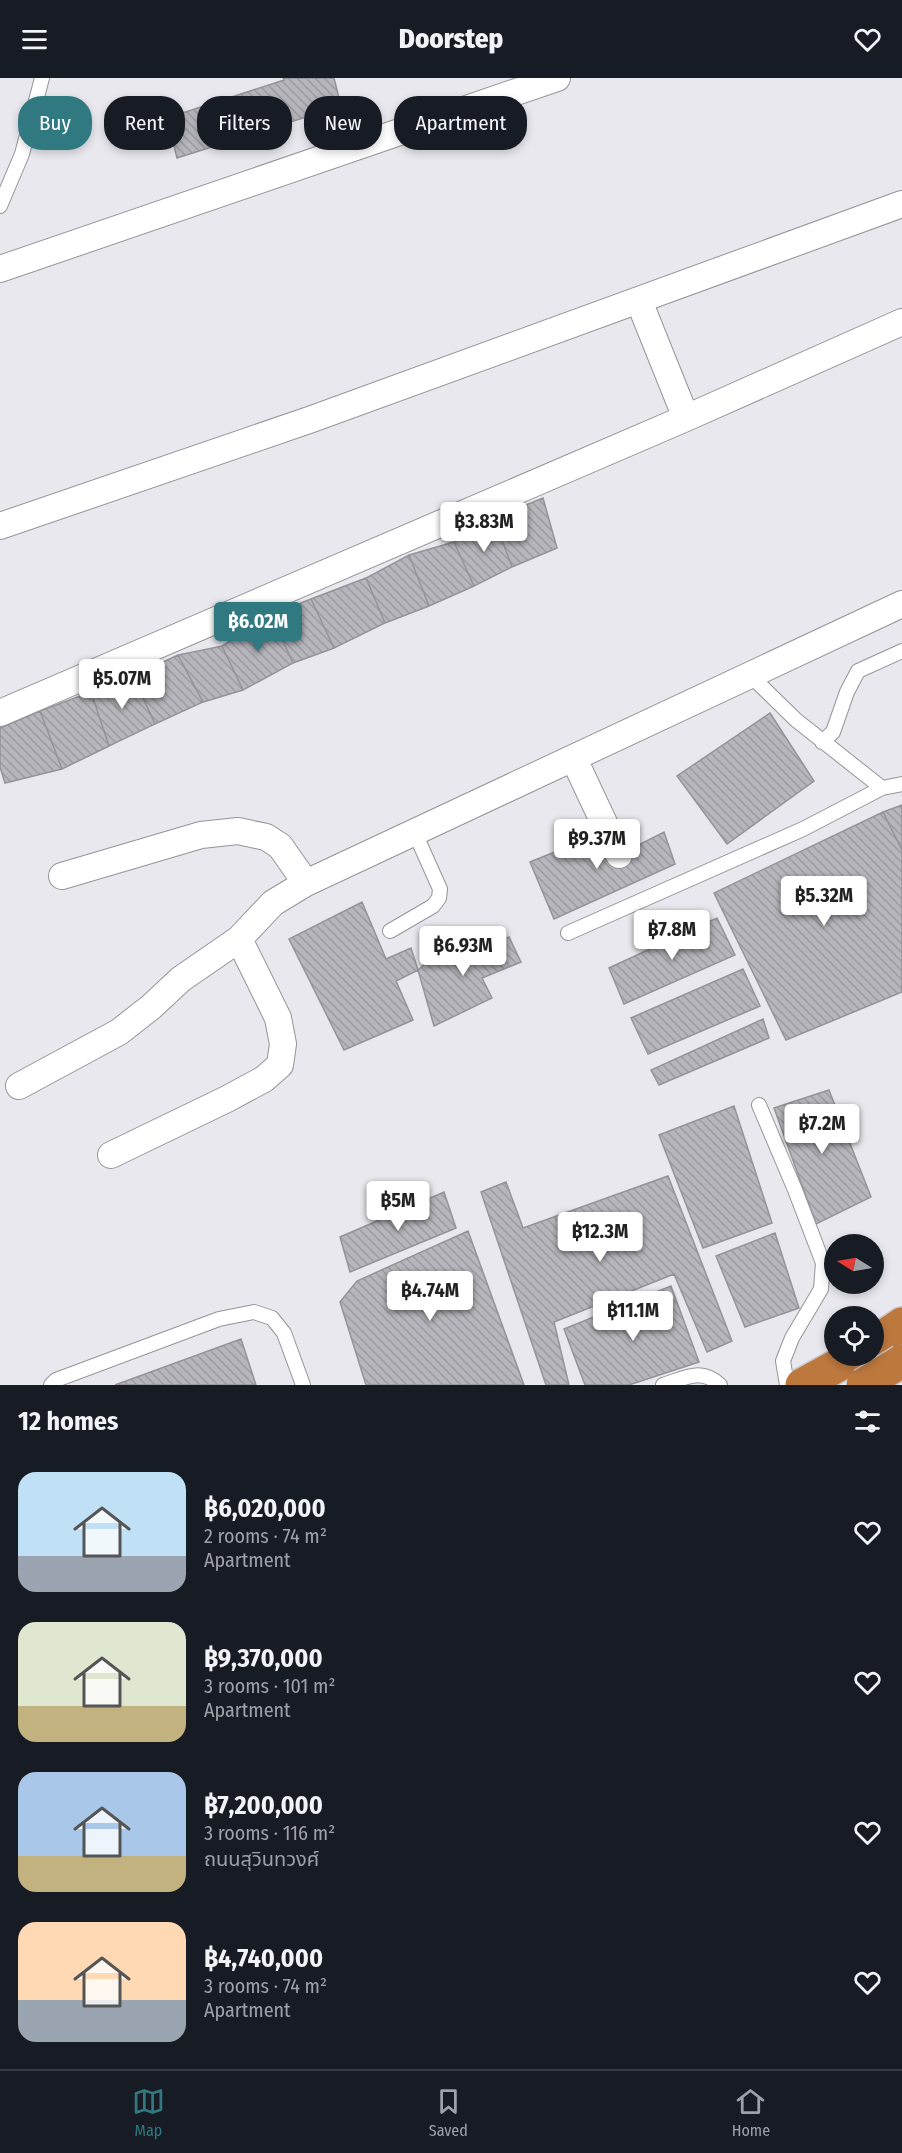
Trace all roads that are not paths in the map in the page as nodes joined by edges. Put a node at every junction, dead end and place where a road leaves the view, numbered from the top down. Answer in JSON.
{"nodes":[{"id":1,"x":42,"y":78,"type":"edge"},
{"id":2,"x":557,"y":78,"type":"edge"},
{"id":3,"x":902,"y":204,"type":"edge"},
{"id":4,"x":0,"y":206,"type":"edge"},
{"id":5,"x":0,"y":269,"type":"edge"},
{"id":6,"x":639,"y":301,"type":"junction"},
{"id":7,"x":902,"y":322,"type":"edge"},
{"id":8,"x":686,"y":418,"type":"junction"},
{"id":9,"x":0,"y":526,"type":"edge"},
{"id":10,"x":902,"y":604,"type":"edge"},
{"id":11,"x":902,"y":651,"type":"edge"},
{"id":12,"x":750,"y":675,"type":"junction"},
{"id":13,"x":0,"y":713,"type":"edge"},
{"id":14,"x":822,"y":742,"type":"junction"},
{"id":15,"x":574,"y":759,"type":"junction"},
{"id":16,"x":902,"y":784,"type":"edge"},
{"id":17,"x":882,"y":788,"type":"junction"},
{"id":18,"x":415,"y":833,"type":"junction"},
{"id":19,"x":619,"y":855,"type":"dead end"},
{"id":20,"x":62,"y":876,"type":"dead end"},
{"id":21,"x":306,"y":883,"type":"junction"},
{"id":22,"x":390,"y":931,"type":"dead end"},
{"id":23,"x":568,"y":933,"type":"dead end"},
{"id":24,"x":238,"y":939,"type":"junction"},
{"id":25,"x":19,"y":1086,"type":"dead end"},
{"id":26,"x":759,"y":1105,"type":"dead end"},
{"id":27,"x":111,"y":1155,"type":"dead end"},
{"id":28,"x":902,"y":1324,"type":"edge"},
{"id":29,"x":884,"y":1336,"type":"edge"},
{"id":30,"x":902,"y":1361,"type":"edge"},
{"id":31,"x":837,"y":1366,"type":"edge"},
{"id":32,"x":862,"y":1366,"type":"edge"},
{"id":33,"x":51,"y":1385,"type":"edge"},
{"id":34,"x":303,"y":1385,"type":"edge"},
{"id":35,"x":663,"y":1385,"type":"edge"},
{"id":36,"x":720,"y":1385,"type":"edge"},
{"id":37,"x":787,"y":1385,"type":"edge"},
{"id":38,"x":802,"y":1385,"type":"edge"},
{"id":39,"x":863,"y":1385,"type":"edge"},
{"id":40,"x":873,"y":1385,"type":"edge"}],
"edges":[{"from":1,"to":4,"type":"lane"},
{"from":2,"to":5,"type":"street"},
{"from":3,"to":6,"type":"street"},
{"from":6,"to":8,"type":"street"},
{"from":6,"to":9,"type":"street"},
{"from":7,"to":8,"type":"street"},
{"from":8,"to":13,"type":"street"},
{"from":10,"to":12,"type":"street"},
{"from":11,"to":14,"type":"lane"},
{"from":12,"to":14,"type":"lane"},
{"from":12,"to":15,"type":"street"},
{"from":14,"to":17,"type":"lane"},
{"from":15,"to":18,"type":"street"},
{"from":15,"to":19,"type":"street"},
{"from":16,"to":17,"type":"lane"},
{"from":17,"to":23,"type":"lane"},
{"from":18,"to":21,"type":"street"},
{"from":18,"to":22,"type":"lane"},
{"from":20,"to":21,"type":"street"},
{"from":21,"to":24,"type":"street"},
{"from":24,"to":25,"type":"street"},
{"from":24,"to":27,"type":"street"},
{"from":26,"to":37,"type":"lane"},
{"from":28,"to":29,"type":"highway"},
{"from":30,"to":39,"type":"highway","bridge":true},
{"from":31,"to":38,"type":"highway"},
{"from":32,"to":40,"type":"highway"},
{"from":33,"to":34,"type":"lane"},
{"from":35,"to":36,"type":"lane"}]}
